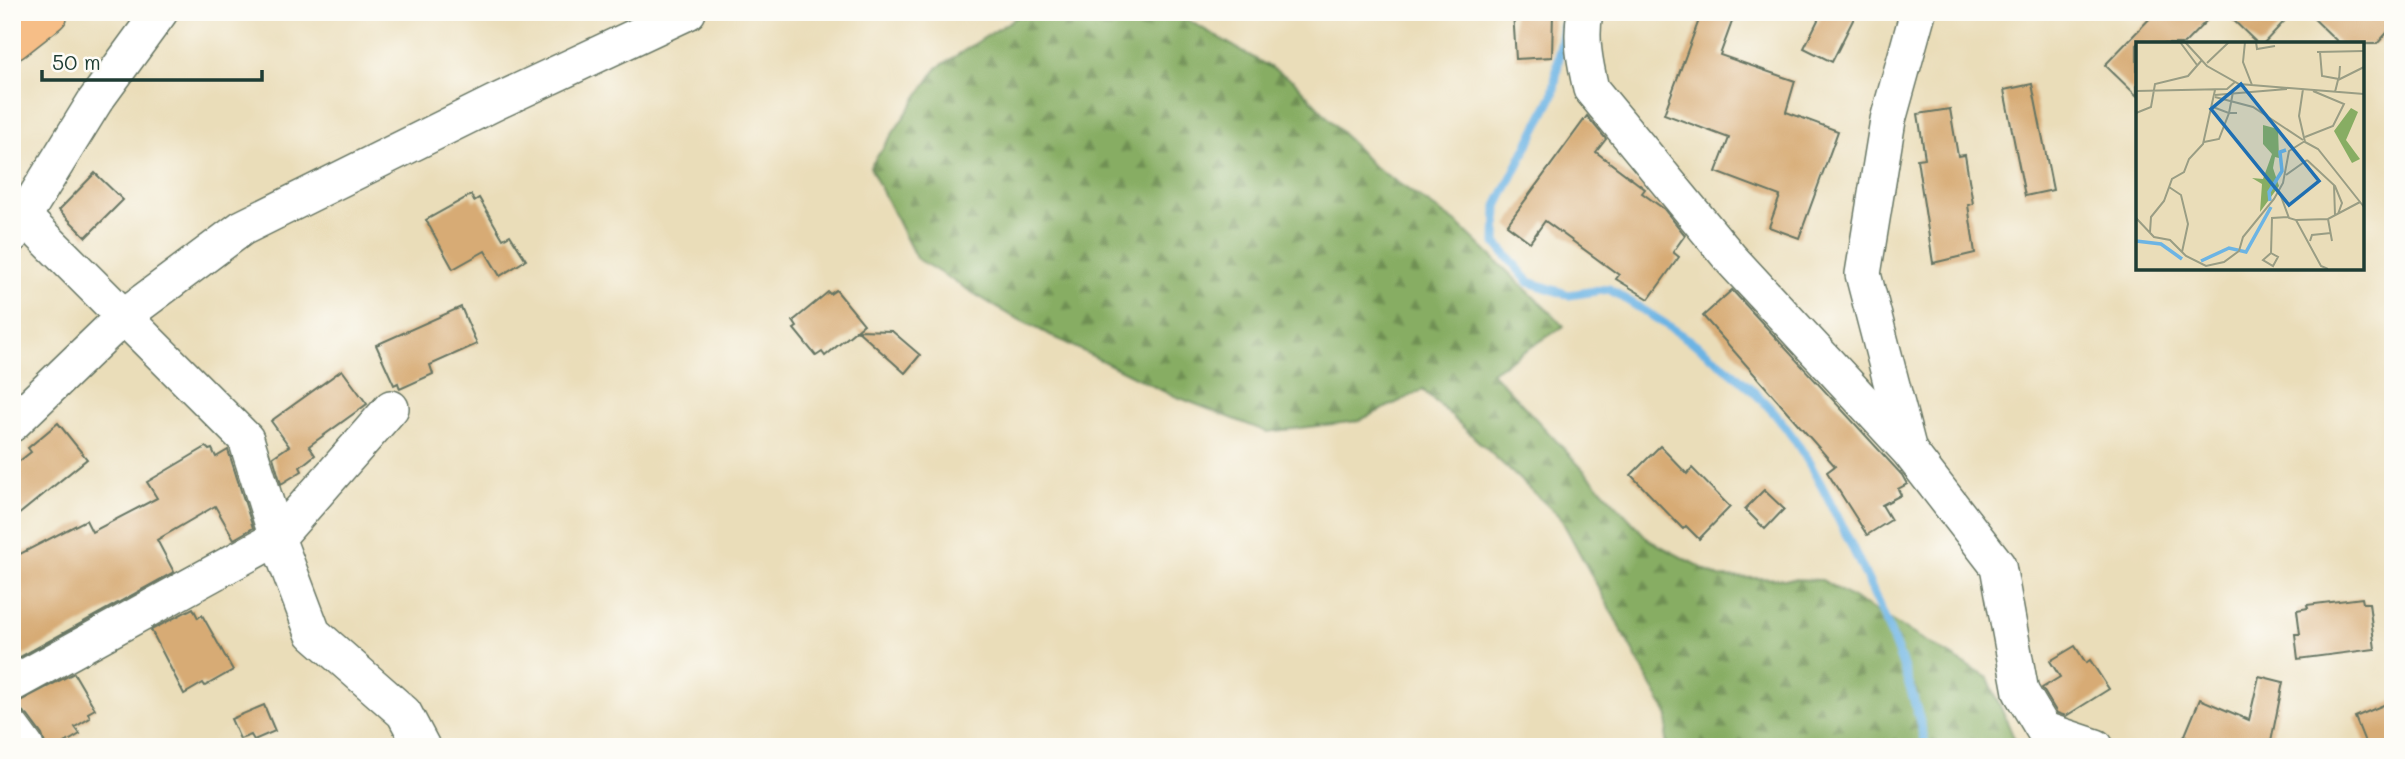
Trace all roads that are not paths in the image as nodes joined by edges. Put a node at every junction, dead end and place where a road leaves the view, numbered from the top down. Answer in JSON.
{"nodes":[{"id":1,"x":49,"y":12,"type":"edge"},
{"id":2,"x":160,"y":12,"type":"edge"},
{"id":3,"x":688,"y":12,"type":"edge"},
{"id":4,"x":1585,"y":12,"type":"edge"},
{"id":5,"x":1918,"y":12,"type":"edge"},
{"id":6,"x":12,"y":41,"type":"edge"},
{"id":7,"x":18,"y":226,"type":"edge"},
{"id":8,"x":124,"y":316,"type":"junction"},
{"id":9,"x":391,"y":408,"type":"dead end"},
{"id":10,"x":12,"y":424,"type":"edge"},
{"id":11,"x":1909,"y":451,"type":"junction"},
{"id":12,"x":277,"y":538,"type":"junction"},
{"id":13,"x":12,"y":684,"type":"edge"},
{"id":14,"x":12,"y":728,"type":"edge"},
{"id":15,"x":2050,"y":738,"type":"edge"},
{"id":16,"x":26,"y":747,"type":"edge"},
{"id":17,"x":422,"y":747,"type":"edge"},
{"id":18,"x":2096,"y":747,"type":"edge"}],
"edges":[{"from":1,"to":6,"type":"highway"},
{"from":2,"to":7,"type":"street"},
{"from":3,"to":8,"type":"street"},
{"from":4,"to":11,"type":"street"},
{"from":5,"to":11,"type":"street"},
{"from":7,"to":8,"type":"street"},
{"from":8,"to":10,"type":"street"},
{"from":8,"to":12,"type":"street"},
{"from":9,"to":12,"type":"street"},
{"from":11,"to":15,"type":"street"},
{"from":12,"to":13,"type":"street"},
{"from":12,"to":17,"type":"street"},
{"from":14,"to":16,"type":"street"},
{"from":15,"to":18,"type":"street"}]}
